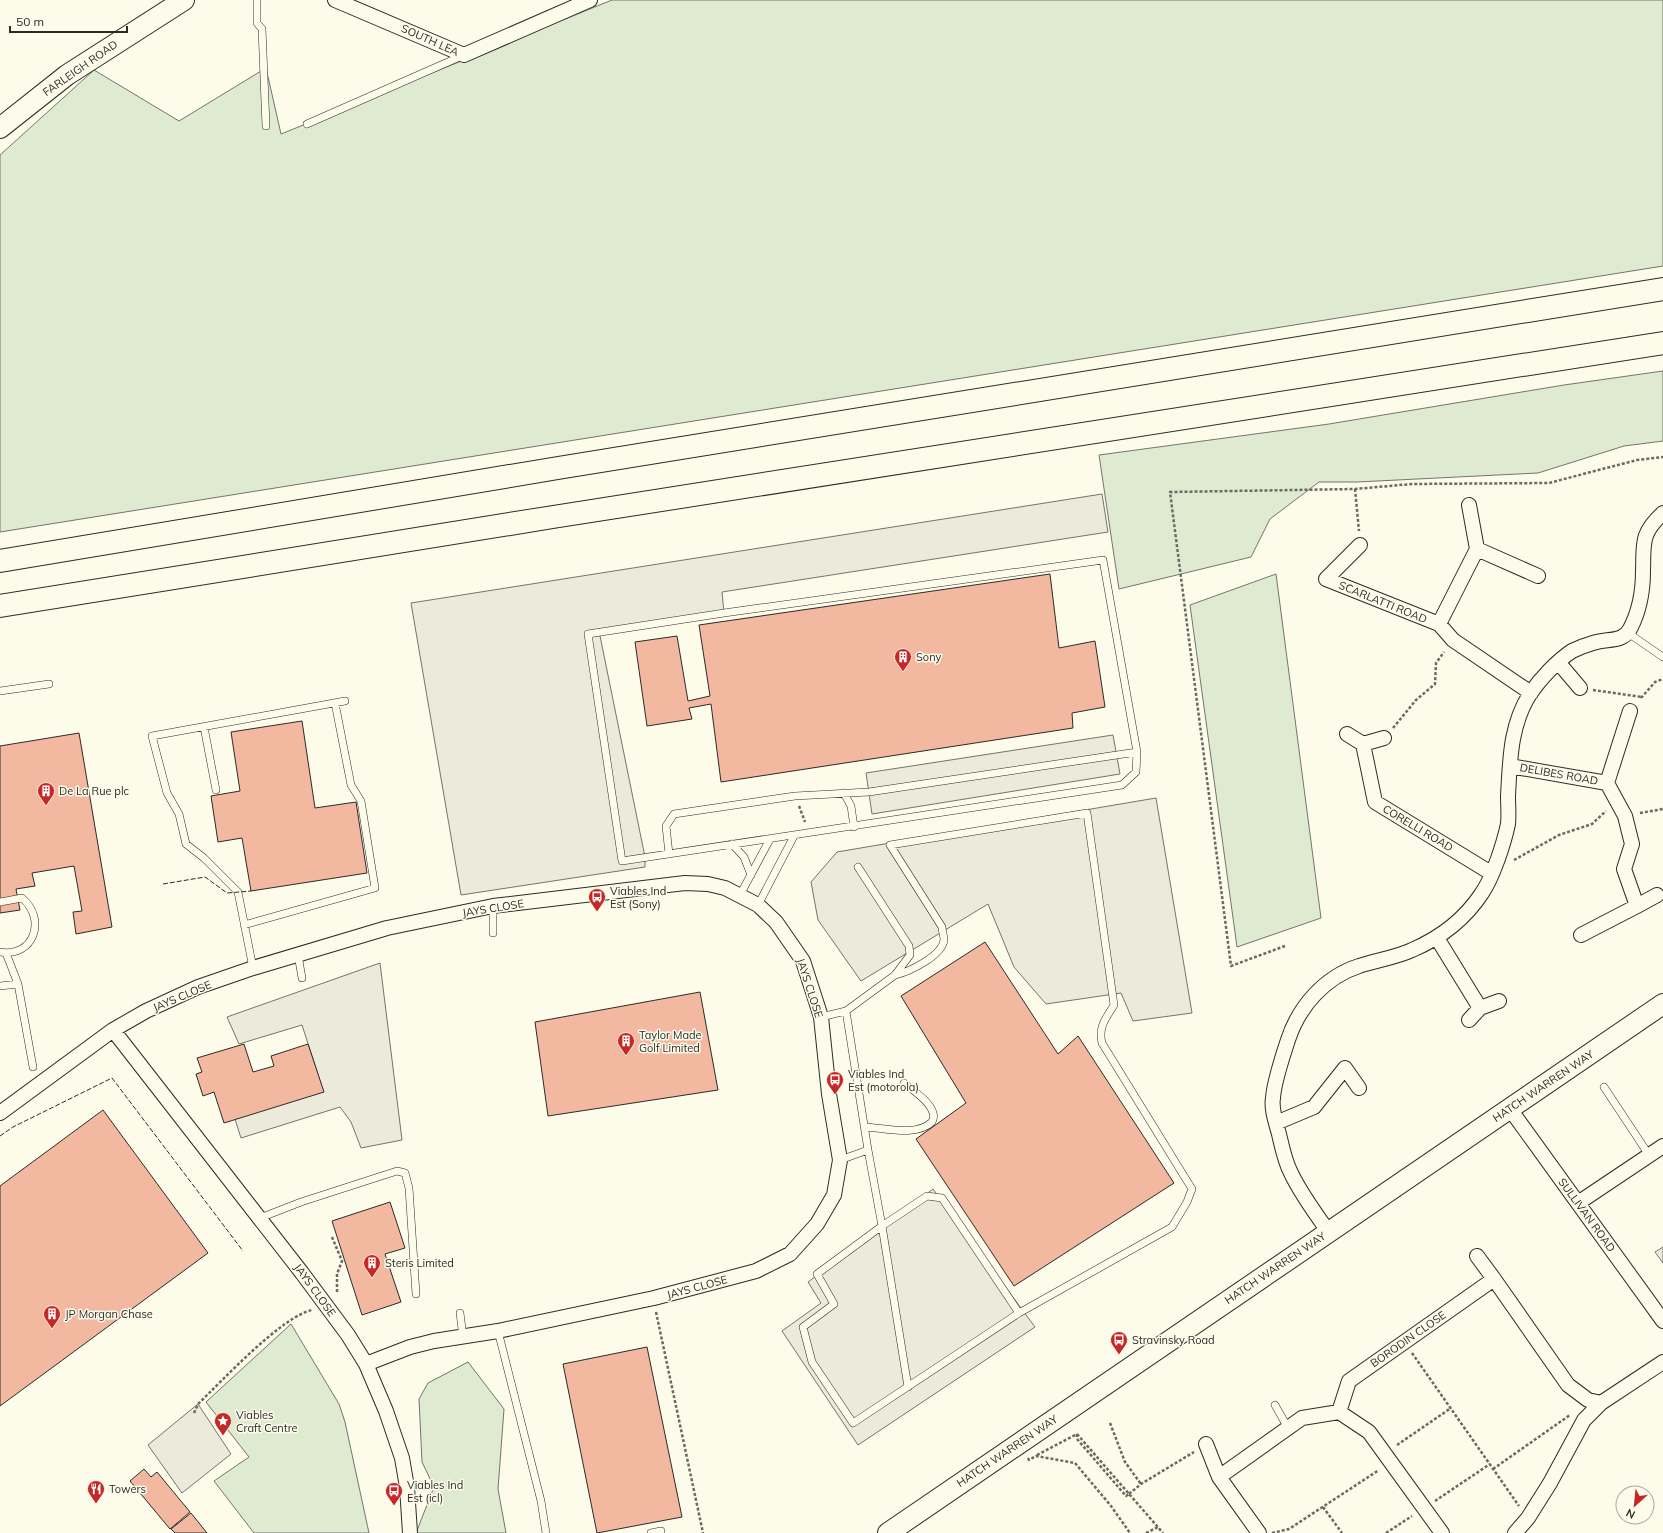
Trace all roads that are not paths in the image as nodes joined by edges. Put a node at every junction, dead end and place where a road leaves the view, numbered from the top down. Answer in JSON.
{"nodes":[{"id":1,"x":184,"y":0,"type":"edge"},
{"id":2,"x":257,"y":0,"type":"edge"},
{"id":3,"x":335,"y":0,"type":"edge"},
{"id":4,"x":590,"y":0,"type":"edge"},
{"id":5,"x":464,"y":55,"type":"junction"},
{"id":6,"x":307,"y":124,"type":"dead end"},
{"id":7,"x":266,"y":126,"type":"dead end"},
{"id":8,"x":0,"y":128,"type":"edge"},
{"id":9,"x":1663,"y":289,"type":"edge"},
{"id":10,"x":1663,"y":344,"type":"edge"},
{"id":11,"x":1469,"y":505,"type":"dead end"},
{"id":12,"x":1663,"y":514,"type":"edge"},
{"id":13,"x":1360,"y":545,"type":"road end"},
{"id":14,"x":1477,"y":549,"type":"junction"},
{"id":15,"x":0,"y":561,"type":"edge"},
{"id":16,"x":1538,"y":576,"type":"dead end"},
{"id":17,"x":0,"y":606,"type":"edge"},
{"id":18,"x":1438,"y":624,"type":"junction"},
{"id":19,"x":1628,"y":633,"type":"junction"},
{"id":20,"x":1663,"y":658,"type":"edge"},
{"id":21,"x":1558,"y":662,"type":"junction"},
{"id":22,"x":49,"y":684,"type":"dead end"},
{"id":23,"x":1580,"y":688,"type":"road end"},
{"id":24,"x":0,"y":691,"type":"edge"},
{"id":25,"x":1531,"y":693,"type":"junction"},
{"id":26,"x":345,"y":701,"type":"dead end"},
{"id":27,"x":335,"y":703,"type":"junction"},
{"id":28,"x":1630,"y":711,"type":"road end"},
{"id":29,"x":204,"y":727,"type":"junction"},
{"id":30,"x":1347,"y":734,"type":"dead end"},
{"id":31,"x":1384,"y":738,"type":"road end"},
{"id":32,"x":1363,"y":744,"type":"junction"},
{"id":33,"x":1137,"y":752,"type":"junction"},
{"id":34,"x":1510,"y":766,"type":"junction"},
{"id":35,"x":1607,"y":783,"type":"junction"},
{"id":36,"x":216,"y":790,"type":"dead end"},
{"id":37,"x":844,"y":793,"type":"junction"},
{"id":38,"x":854,"y":827,"type":"junction"},
{"id":39,"x":794,"y":836,"type":"junction"},
{"id":40,"x":770,"y":839,"type":"junction"},
{"id":41,"x":732,"y":844,"type":"junction"},
{"id":42,"x":669,"y":854,"type":"junction"},
{"id":43,"x":858,"y":867,"type":"dead end"},
{"id":44,"x":1491,"y":873,"type":"junction"},
{"id":45,"x":751,"y":875,"type":"junction"},
{"id":46,"x":740,"y":894,"type":"junction"},
{"id":47,"x":1658,"y":895,"type":"dead end"},
{"id":48,"x":0,"y":902,"type":"edge"},
{"id":49,"x":758,"y":904,"type":"junction"},
{"id":50,"x":493,"y":906,"type":"junction"},
{"id":51,"x":1637,"y":906,"type":"junction"},
{"id":52,"x":244,"y":925,"type":"junction"},
{"id":53,"x":493,"y":933,"type":"dead end"},
{"id":54,"x":1581,"y":935,"type":"dead end"},
{"id":55,"x":1437,"y":938,"type":"junction"},
{"id":56,"x":3,"y":953,"type":"edge"},
{"id":57,"x":298,"y":955,"type":"junction"},
{"id":58,"x":253,"y":968,"type":"junction"},
{"id":59,"x":895,"y":975,"type":"junction"},
{"id":60,"x":302,"y":978,"type":"dead end"},
{"id":61,"x":18,"y":984,"type":"junction"},
{"id":62,"x":0,"y":986,"type":"edge"},
{"id":63,"x":1499,"y":1001,"type":"dead end"},
{"id":64,"x":1663,"y":1004,"type":"edge"},
{"id":65,"x":1480,"y":1008,"type":"junction"},
{"id":66,"x":846,"y":1011,"type":"junction"},
{"id":67,"x":821,"y":1017,"type":"junction"},
{"id":68,"x":1469,"y":1020,"type":"dead end"},
{"id":69,"x":113,"y":1030,"type":"junction"},
{"id":70,"x":33,"y":1067,"type":"dead end"},
{"id":71,"x":904,"y":1083,"type":"dead end"},
{"id":72,"x":1604,"y":1087,"type":"dead end"},
{"id":73,"x":1359,"y":1088,"type":"dead end"},
{"id":74,"x":1510,"y":1108,"type":"junction"},
{"id":75,"x":0,"y":1113,"type":"edge"},
{"id":76,"x":1276,"y":1124,"type":"junction"},
{"id":77,"x":865,"y":1127,"type":"junction"},
{"id":78,"x":1663,"y":1146,"type":"edge"},
{"id":79,"x":868,"y":1150,"type":"junction"},
{"id":80,"x":1649,"y":1155,"type":"junction"},
{"id":81,"x":840,"y":1160,"type":"junction"},
{"id":82,"x":1578,"y":1203,"type":"junction"},
{"id":83,"x":260,"y":1218,"type":"junction"},
{"id":84,"x":882,"y":1226,"type":"junction"},
{"id":85,"x":1328,"y":1231,"type":"junction"},
{"id":86,"x":1477,"y":1256,"type":"dead end"},
{"id":87,"x":1494,"y":1279,"type":"junction"},
{"id":88,"x":416,"y":1294,"type":"dead end"},
{"id":89,"x":1019,"y":1312,"type":"junction"},
{"id":90,"x":460,"y":1313,"type":"dead end"},
{"id":91,"x":1663,"y":1321,"type":"edge"},
{"id":92,"x":498,"y":1331,"type":"junction"},
{"id":93,"x":462,"y":1337,"type":"junction"},
{"id":94,"x":1663,"y":1362,"type":"edge"},
{"id":95,"x":366,"y":1364,"type":"junction"},
{"id":96,"x":908,"y":1386,"type":"junction"},
{"id":97,"x":1601,"y":1403,"type":"junction"},
{"id":98,"x":1275,"y":1405,"type":"dead end"},
{"id":99,"x":1339,"y":1412,"type":"junction"},
{"id":100,"x":1288,"y":1428,"type":"junction"},
{"id":101,"x":1206,"y":1444,"type":"road end"},
{"id":102,"x":1219,"y":1477,"type":"junction"},
{"id":103,"x":661,"y":1531,"type":"dead end"},
{"id":104,"x":410,"y":1533,"type":"edge"},
{"id":105,"x":546,"y":1533,"type":"edge"},
{"id":106,"x":651,"y":1533,"type":"edge"},
{"id":107,"x":888,"y":1533,"type":"edge"},
{"id":108,"x":1259,"y":1533,"type":"edge"},
{"id":109,"x":1442,"y":1533,"type":"edge"},
{"id":110,"x":1515,"y":1533,"type":"edge"}],
"edges":[{"from":1,"to":8,"type":"street","name":"FARLEIGH ROAD"},
{"from":2,"to":7,"type":"lane"},
{"from":3,"to":5,"type":"street","name":"SOUTH LEA"},
{"from":4,"to":5,"type":"street","name":"SOUTH LEA"},
{"from":5,"to":6,"type":"lane"},
{"from":9,"to":15,"type":"highway"},
{"from":10,"to":17,"type":"highway"},
{"from":11,"to":14,"type":"street"},
{"from":12,"to":19,"type":"street"},
{"from":13,"to":18,"type":"street","name":"SCARLATTI ROAD"},
{"from":14,"to":16,"type":"street"},
{"from":14,"to":18,"type":"street","name":"SCARLATTI ROAD"},
{"from":18,"to":25,"type":"street","name":"SCARLATTI ROAD"},
{"from":19,"to":20,"type":"lane"},
{"from":19,"to":21,"type":"street"},
{"from":21,"to":23,"type":"street"},
{"from":21,"to":25,"type":"street"},
{"from":22,"to":24,"type":"lane"},
{"from":25,"to":34,"type":"street"},
{"from":26,"to":27,"type":"lane"},
{"from":27,"to":29,"type":"lane"},
{"from":27,"to":52,"type":"lane"},
{"from":28,"to":35,"type":"street","name":"DELIBES ROAD"},
{"from":29,"to":36,"type":"lane"},
{"from":29,"to":52,"type":"lane"},
{"from":30,"to":32,"type":"street"},
{"from":31,"to":32,"type":"street"},
{"from":32,"to":44,"type":"street","name":"CORELLI ROAD"},
{"from":33,"to":37,"type":"lane"},
{"from":33,"to":38,"type":"lane"},
{"from":33,"to":42,"type":"lane"},
{"from":34,"to":35,"type":"street","name":"DELIBES ROAD"},
{"from":34,"to":44,"type":"street"},
{"from":35,"to":51,"type":"street","name":"DELIBES ROAD"},
{"from":37,"to":38,"type":"lane"},
{"from":37,"to":42,"type":"lane"},
{"from":38,"to":39,"type":"lane"},
{"from":39,"to":40,"type":"lane"},
{"from":39,"to":49,"type":"lane"},
{"from":40,"to":41,"type":"lane"},
{"from":40,"to":45,"type":"lane"},
{"from":41,"to":42,"type":"lane"},
{"from":41,"to":45,"type":"lane"},
{"from":43,"to":59,"type":"lane"},
{"from":44,"to":55,"type":"street"},
{"from":45,"to":46,"type":"lane"},
{"from":46,"to":49,"type":"street","name":"JAYS CLOSE"},
{"from":46,"to":50,"type":"street","name":"JAYS CLOSE"},
{"from":47,"to":51,"type":"street"},
{"from":48,"to":56,"type":"lane"},
{"from":49,"to":67,"type":"street","name":"JAYS CLOSE"},
{"from":50,"to":53,"type":"lane"},
{"from":50,"to":57,"type":"street","name":"JAYS CLOSE"},
{"from":51,"to":54,"type":"street"},
{"from":52,"to":58,"type":"lane"},
{"from":55,"to":65,"type":"street"},
{"from":55,"to":76,"type":"street"},
{"from":56,"to":61,"type":"lane"},
{"from":57,"to":58,"type":"street","name":"JAYS CLOSE"},
{"from":57,"to":60,"type":"lane"},
{"from":58,"to":69,"type":"street","name":"JAYS CLOSE"},
{"from":59,"to":66,"type":"lane"},
{"from":59,"to":89,"type":"lane"},
{"from":61,"to":62,"type":"lane"},
{"from":61,"to":70,"type":"lane"},
{"from":63,"to":65,"type":"street"},
{"from":64,"to":74,"type":"street","name":"HATCH WARREN WAY"},
{"from":65,"to":68,"type":"street"},
{"from":66,"to":67,"type":"lane"},
{"from":66,"to":77,"type":"lane"},
{"from":67,"to":81,"type":"street","name":"JAYS CLOSE"},
{"from":69,"to":75,"type":"street","name":"JAYS CLOSE"},
{"from":69,"to":83,"type":"street","name":"JAYS CLOSE"},
{"from":71,"to":77,"type":"lane"},
{"from":72,"to":80,"type":"lane"},
{"from":73,"to":76,"type":"street"},
{"from":74,"to":82,"type":"street","name":"SULLIVAN ROAD"},
{"from":74,"to":85,"type":"street","name":"HATCH WARREN WAY"},
{"from":76,"to":85,"type":"street"},
{"from":77,"to":79,"type":"lane"},
{"from":78,"to":80,"type":"street"},
{"from":79,"to":81,"type":"lane"},
{"from":79,"to":84,"type":"lane"},
{"from":80,"to":82,"type":"street"},
{"from":81,"to":92,"type":"street","name":"JAYS CLOSE"},
{"from":82,"to":91,"type":"street","name":"SULLIVAN ROAD"},
{"from":83,"to":88,"type":"lane"},
{"from":83,"to":95,"type":"street","name":"JAYS CLOSE"},
{"from":84,"to":89,"type":"lane"},
{"from":84,"to":96,"type":"lane"},
{"from":84,"to":96,"type":"lane"},
{"from":85,"to":107,"type":"street","name":"HATCH WARREN WAY"},
{"from":86,"to":87,"type":"street"},
{"from":87,"to":97,"type":"street"},
{"from":87,"to":99,"type":"street","name":"BORODIN CLOSE"},
{"from":89,"to":96,"type":"lane"},
{"from":90,"to":93,"type":"lane"},
{"from":92,"to":93,"type":"street","name":"JAYS CLOSE"},
{"from":92,"to":105,"type":"lane"},
{"from":93,"to":95,"type":"street","name":"JAYS CLOSE"},
{"from":94,"to":97,"type":"street"},
{"from":95,"to":104,"type":"street","name":"JAYS CLOSE"},
{"from":97,"to":110,"type":"street"},
{"from":98,"to":100,"type":"lane"},
{"from":99,"to":100,"type":"street"},
{"from":99,"to":109,"type":"street"},
{"from":100,"to":102,"type":"street"},
{"from":101,"to":102,"type":"street"},
{"from":102,"to":108,"type":"street"},
{"from":103,"to":106,"type":"lane"}]}
